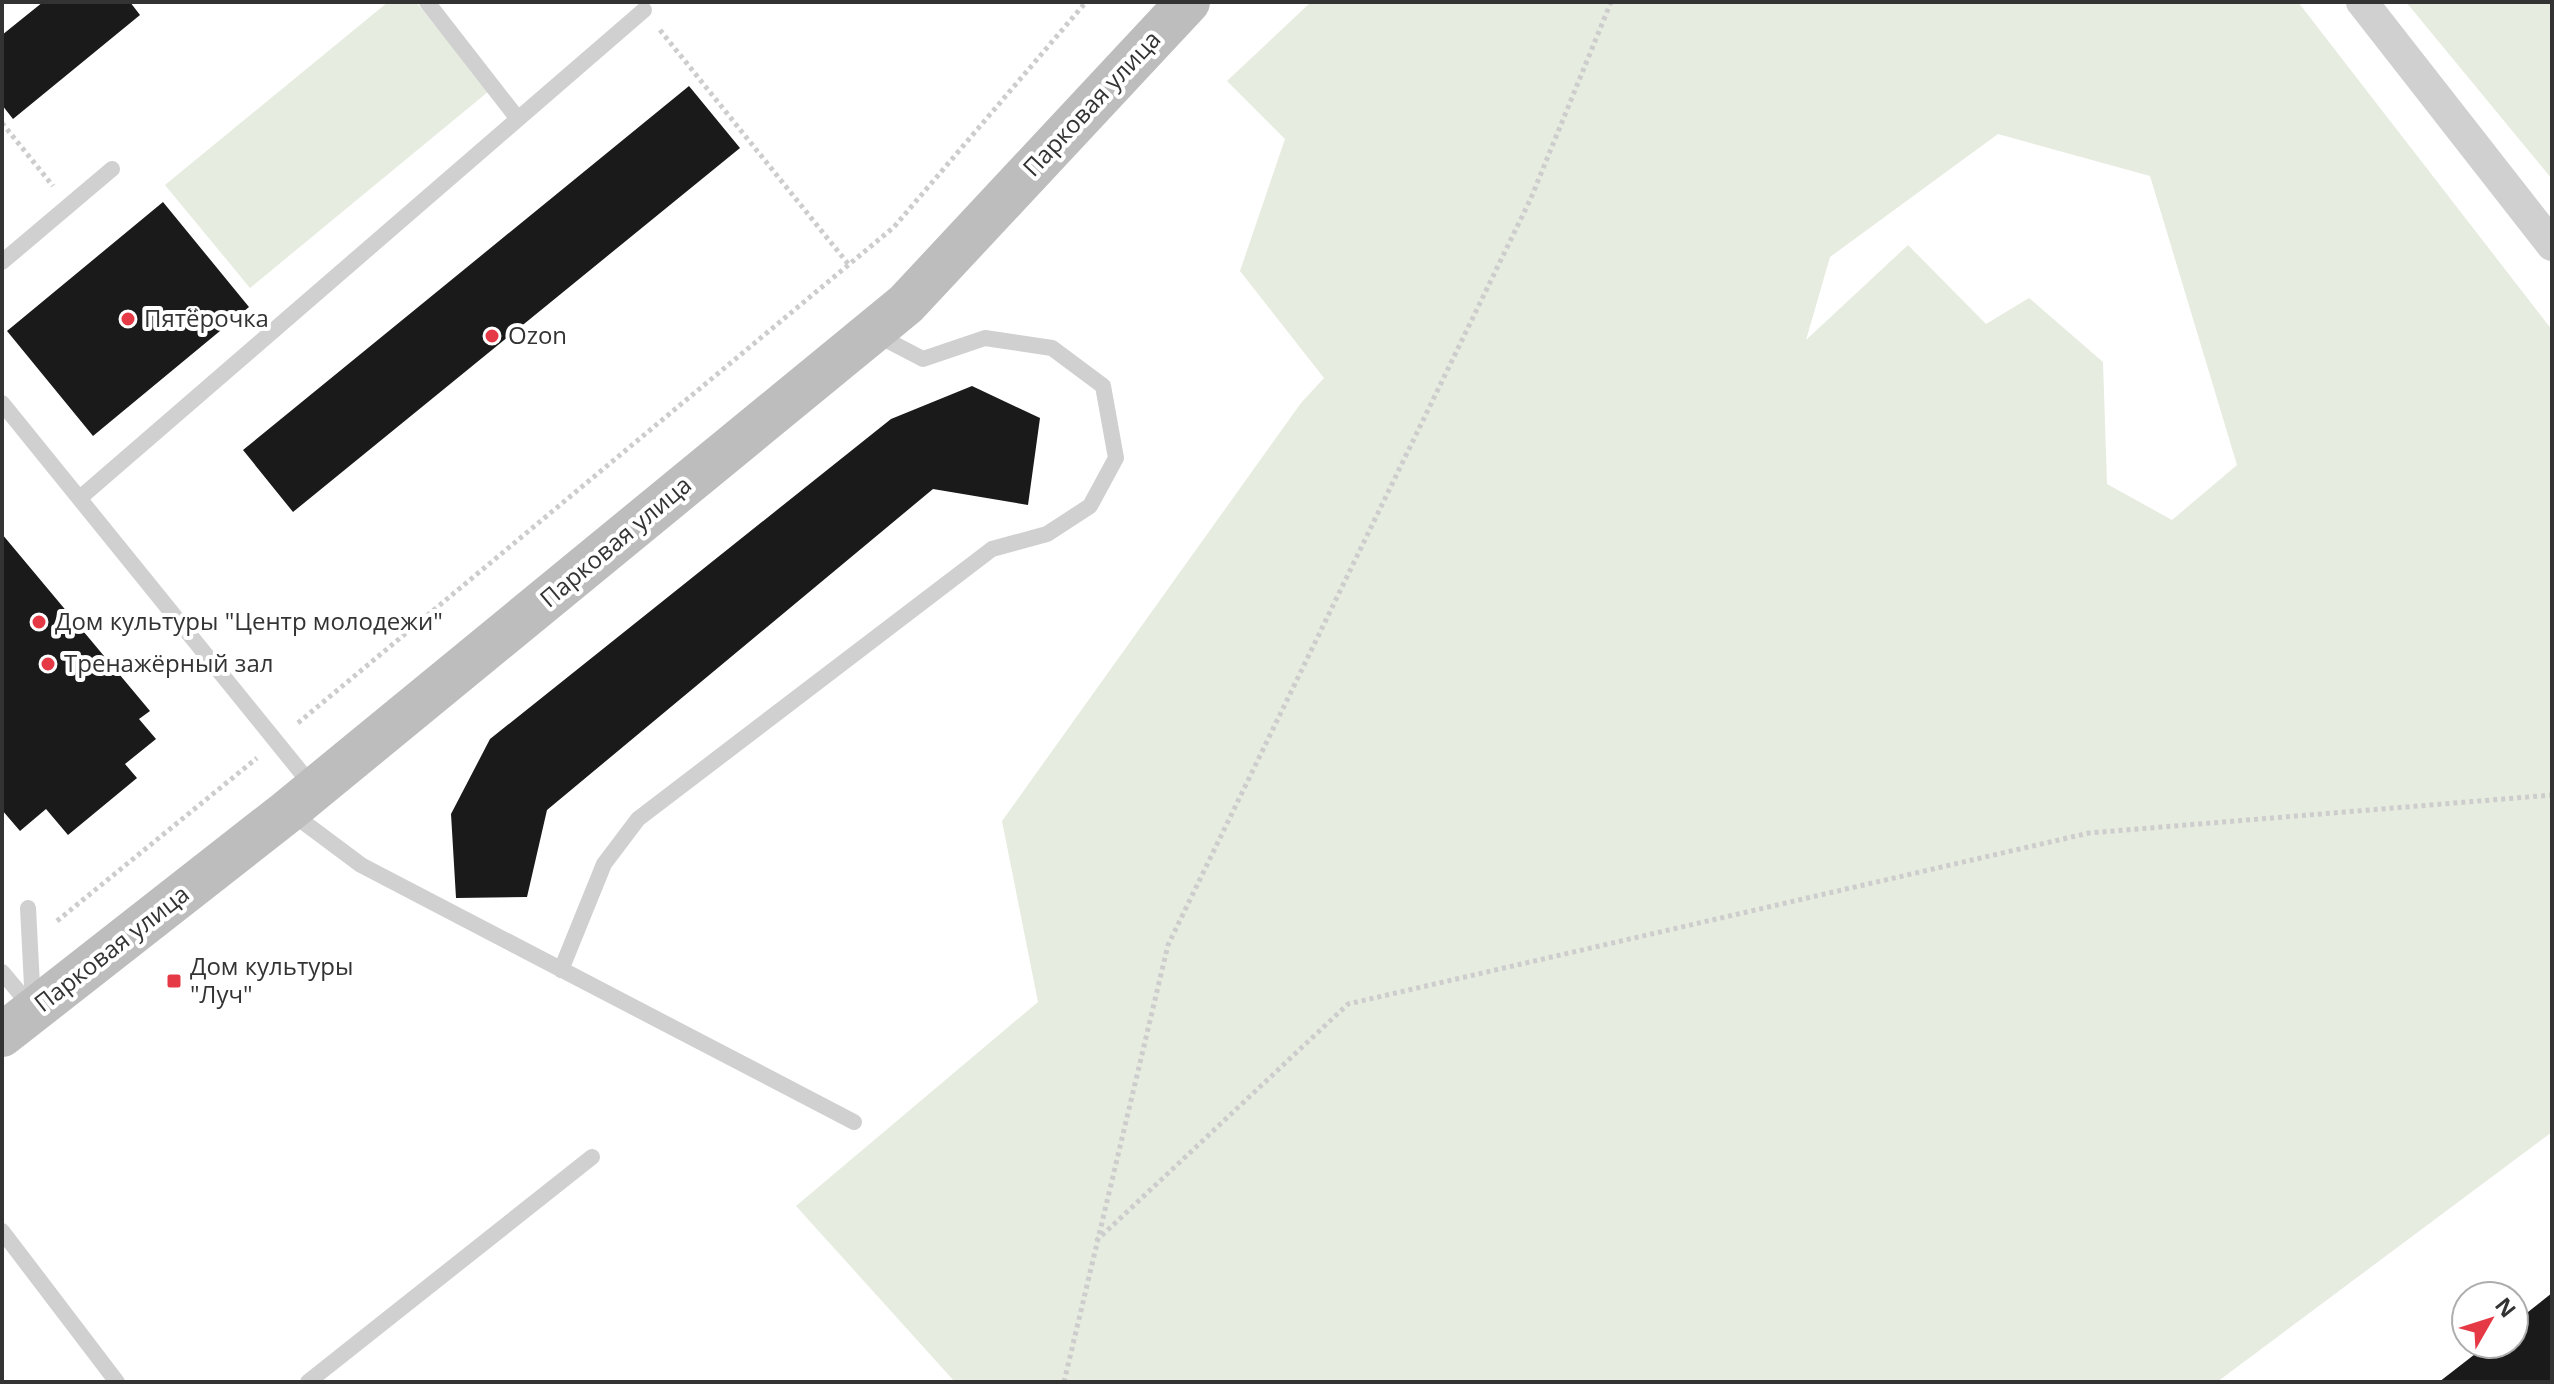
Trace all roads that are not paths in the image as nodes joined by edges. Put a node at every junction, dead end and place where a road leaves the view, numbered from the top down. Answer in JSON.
{"nodes":[{"id":1,"x":427,"y":2,"type":"edge"},
{"id":2,"x":1188,"y":2,"type":"edge"},
{"id":3,"x":2362,"y":2,"type":"edge"},
{"id":4,"x":644,"y":10,"type":"road end"},
{"id":5,"x":518,"y":119,"type":"junction"},
{"id":6,"x":112,"y":169,"type":"dead end"},
{"id":7,"x":2552,"y":245,"type":"edge"},
{"id":8,"x":2,"y":262,"type":"edge"},
{"id":9,"x":871,"y":332,"type":"junction"},
{"id":10,"x":2,"y":403,"type":"edge"},
{"id":11,"x":81,"y":497,"type":"junction"},
{"id":12,"x":302,"y":800,"type":"junction"},
{"id":13,"x":28,"y":908,"type":"dead end"},
{"id":14,"x":561,"y":970,"type":"junction"},
{"id":15,"x":2,"y":972,"type":"edge"},
{"id":16,"x":18,"y":1023,"type":"edge"},
{"id":17,"x":854,"y":1122,"type":"dead end"},
{"id":18,"x":592,"y":1157,"type":"dead end"},
{"id":19,"x":2,"y":1231,"type":"edge"},
{"id":20,"x":117,"y":1382,"type":"edge"},
{"id":21,"x":308,"y":1382,"type":"edge"}],
"edges":[{"from":1,"to":5,"type":"lane"},
{"from":2,"to":9,"type":"main road","name":"Парковая улица"},
{"from":3,"to":7,"type":"street"},
{"from":4,"to":5,"type":"lane"},
{"from":5,"to":11,"type":"lane"},
{"from":6,"to":8,"type":"lane"},
{"from":9,"to":12,"type":"main road","name":"Парковая улица"},
{"from":9,"to":14,"type":"lane"},
{"from":10,"to":11,"type":"lane"},
{"from":11,"to":12,"type":"lane"},
{"from":12,"to":14,"type":"lane"},
{"from":12,"to":16,"type":"main road","name":"Парковая улица"},
{"from":13,"to":16,"type":"lane"},
{"from":14,"to":17,"type":"lane"},
{"from":15,"to":16,"type":"lane"},
{"from":18,"to":21,"type":"lane"},
{"from":19,"to":20,"type":"lane"}]}
